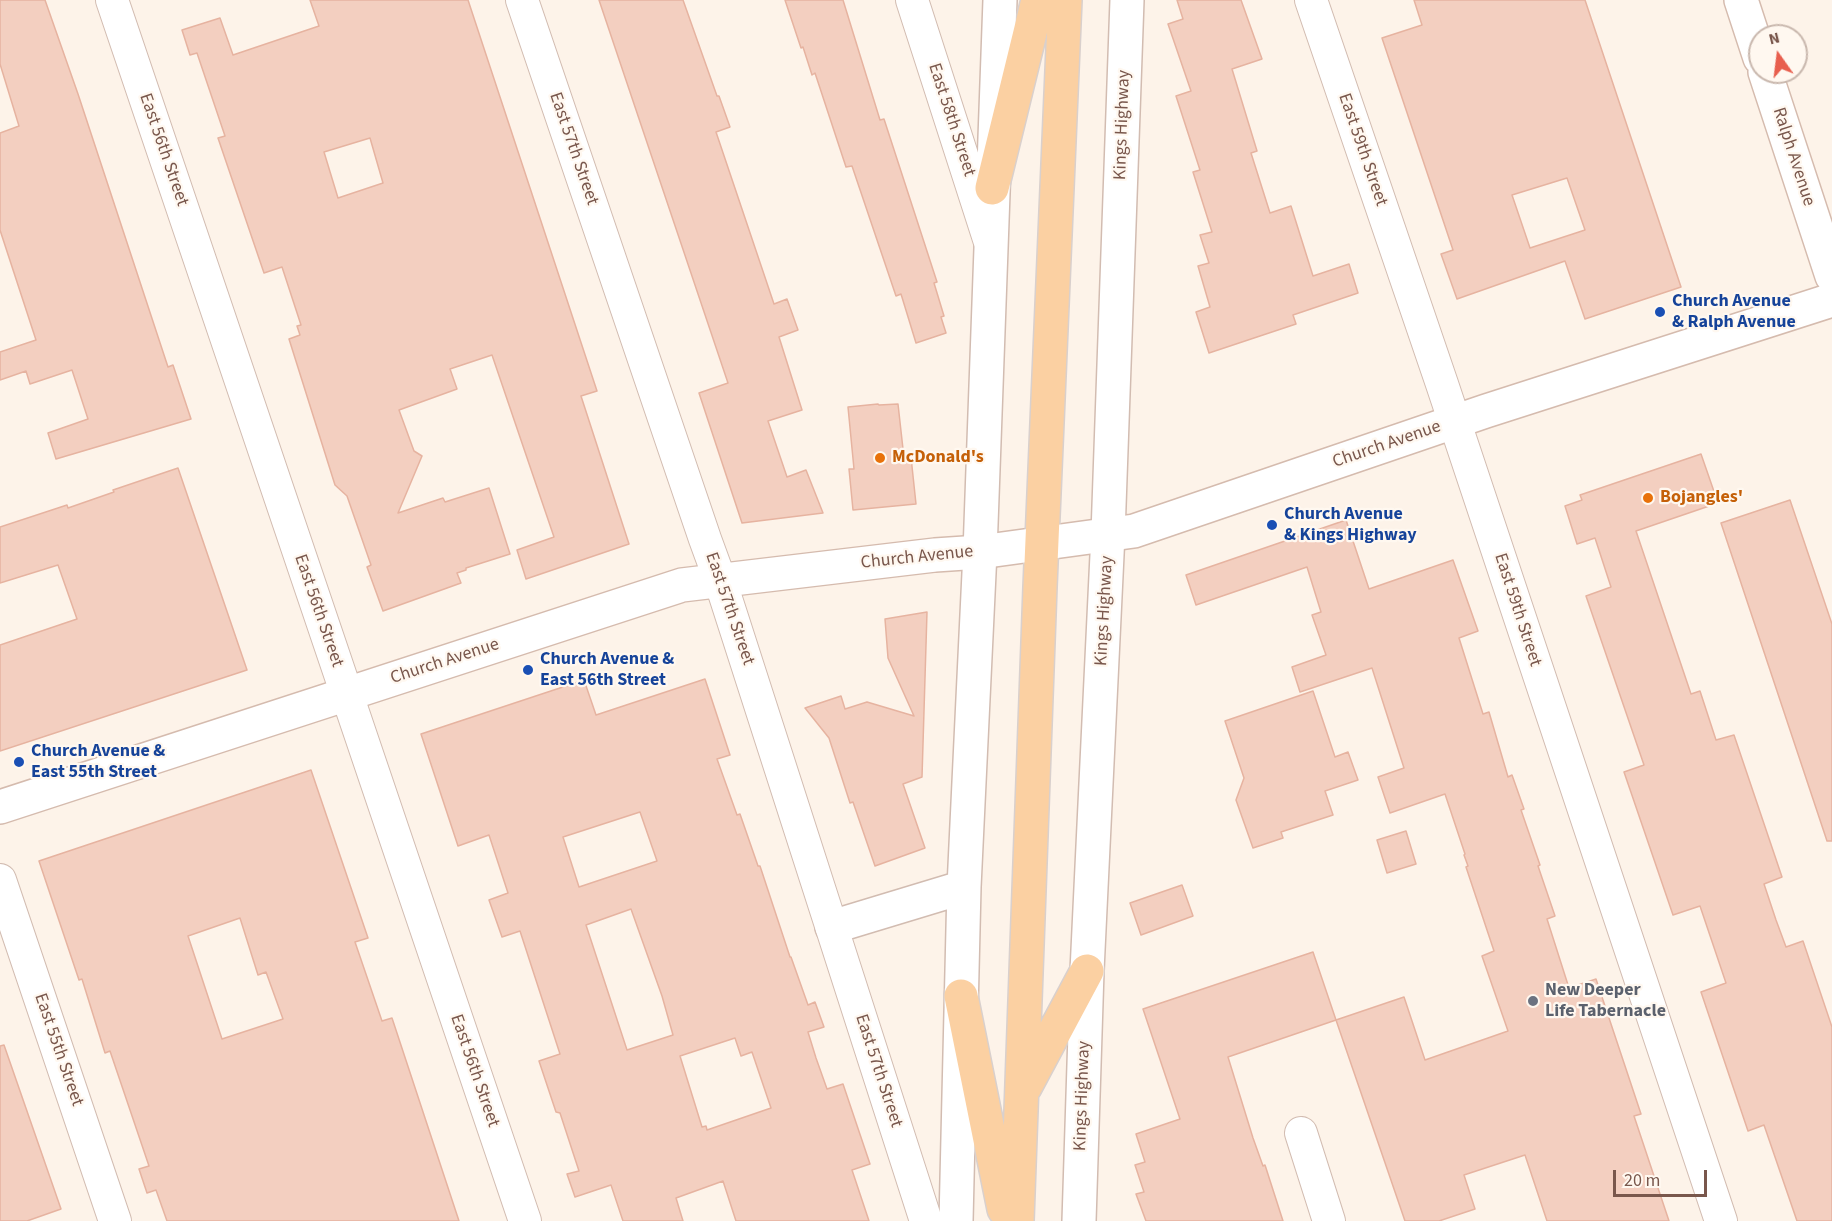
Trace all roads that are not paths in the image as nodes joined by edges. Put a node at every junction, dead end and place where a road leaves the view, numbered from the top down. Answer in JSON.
{"nodes":[{"id":1,"x":112,"y":0,"type":"edge"},
{"id":2,"x":522,"y":0,"type":"edge"},
{"id":3,"x":912,"y":0,"type":"edge"},
{"id":4,"x":1000,"y":0,"type":"edge"},
{"id":5,"x":1038,"y":0,"type":"edge"},
{"id":6,"x":1065,"y":0,"type":"edge"},
{"id":7,"x":1087,"y":0,"type":"edge"},
{"id":8,"x":1127,"y":0,"type":"edge"},
{"id":9,"x":1311,"y":0,"type":"edge"},
{"id":10,"x":1741,"y":0,"type":"edge"},
{"id":11,"x":1749,"y":24,"type":"edge"},
{"id":12,"x":1769,"y":84,"type":"edge"},
{"id":13,"x":1060,"y":113,"type":"junction"},
{"id":14,"x":992,"y":188,"type":"junction"},
{"id":15,"x":990,"y":241,"type":"junction"},
{"id":16,"x":1832,"y":276,"type":"edge"},
{"id":17,"x":1832,"y":300,"type":"edge"},
{"id":18,"x":1454,"y":422,"type":"junction"},
{"id":19,"x":1108,"y":534,"type":"junction"},
{"id":20,"x":1041,"y":544,"type":"junction"},
{"id":21,"x":980,"y":552,"type":"junction"},
{"id":22,"x":720,"y":580,"type":"junction"},
{"id":23,"x":346,"y":693,"type":"junction"},
{"id":24,"x":0,"y":807,"type":"edge"},
{"id":25,"x":0,"y":880,"type":"edge"},
{"id":26,"x":964,"y":887,"type":"junction"},
{"id":27,"x":832,"y":927,"type":"junction"},
{"id":28,"x":1087,"y":971,"type":"junction"},
{"id":29,"x":961,"y":996,"type":"junction"},
{"id":30,"x":1021,"y":1094,"type":"junction"},
{"id":31,"x":1300,"y":1133,"type":"dead end"},
{"id":32,"x":116,"y":1221,"type":"edge"},
{"id":33,"x":525,"y":1221,"type":"edge"},
{"id":34,"x":926,"y":1221,"type":"edge"},
{"id":35,"x":956,"y":1221,"type":"edge"},
{"id":36,"x":1007,"y":1221,"type":"edge"},
{"id":37,"x":1017,"y":1221,"type":"edge"},
{"id":38,"x":1079,"y":1221,"type":"edge"},
{"id":39,"x":1329,"y":1221,"type":"edge"},
{"id":40,"x":1721,"y":1221,"type":"edge"}],
"edges":[{"from":1,"to":23,"type":"street","name":"East 56th Street"},
{"from":2,"to":22,"type":"street","name":"East 57th Street"},
{"from":3,"to":15,"type":"street","name":"East 58th Street"},
{"from":4,"to":14,"type":"street"},
{"from":5,"to":14,"type":"main road"},
{"from":6,"to":13,"type":"main road"},
{"from":7,"to":13,"type":"main road"},
{"from":8,"to":19,"type":"street","name":"Kings Highway"},
{"from":9,"to":18,"type":"street","name":"East 59th Street"},
{"from":10,"to":11,"type":"street"},
{"from":12,"to":16,"type":"street","name":"Ralph Avenue"},
{"from":13,"to":20,"type":"main road"},
{"from":14,"to":15,"type":"street"},
{"from":15,"to":21,"type":"street"},
{"from":17,"to":18,"type":"street","name":"Church Avenue"},
{"from":18,"to":19,"type":"street","name":"Church Avenue"},
{"from":18,"to":40,"type":"street","name":"East 59th Street"},
{"from":19,"to":20,"type":"street","name":"Church Avenue"},
{"from":19,"to":28,"type":"street","name":"Kings Highway"},
{"from":20,"to":21,"type":"street","name":"Church Avenue"},
{"from":20,"to":30,"type":"main road"},
{"from":21,"to":22,"type":"street","name":"Church Avenue"},
{"from":21,"to":26,"type":"street"},
{"from":22,"to":23,"type":"street","name":"Church Avenue"},
{"from":22,"to":27,"type":"street","name":"East 57th Street"},
{"from":23,"to":24,"type":"street","name":"Church Avenue"},
{"from":23,"to":33,"type":"street","name":"East 56th Street"},
{"from":25,"to":32,"type":"street","name":"East 55th Street"},
{"from":26,"to":27,"type":"street"},
{"from":26,"to":29,"type":"street"},
{"from":27,"to":34,"type":"street","name":"East 57th Street"},
{"from":28,"to":30,"type":"main road"},
{"from":28,"to":38,"type":"street","name":"Kings Highway"},
{"from":29,"to":35,"type":"street"},
{"from":29,"to":36,"type":"main road"},
{"from":30,"to":37,"type":"main road"},
{"from":31,"to":39,"type":"street"}]}
